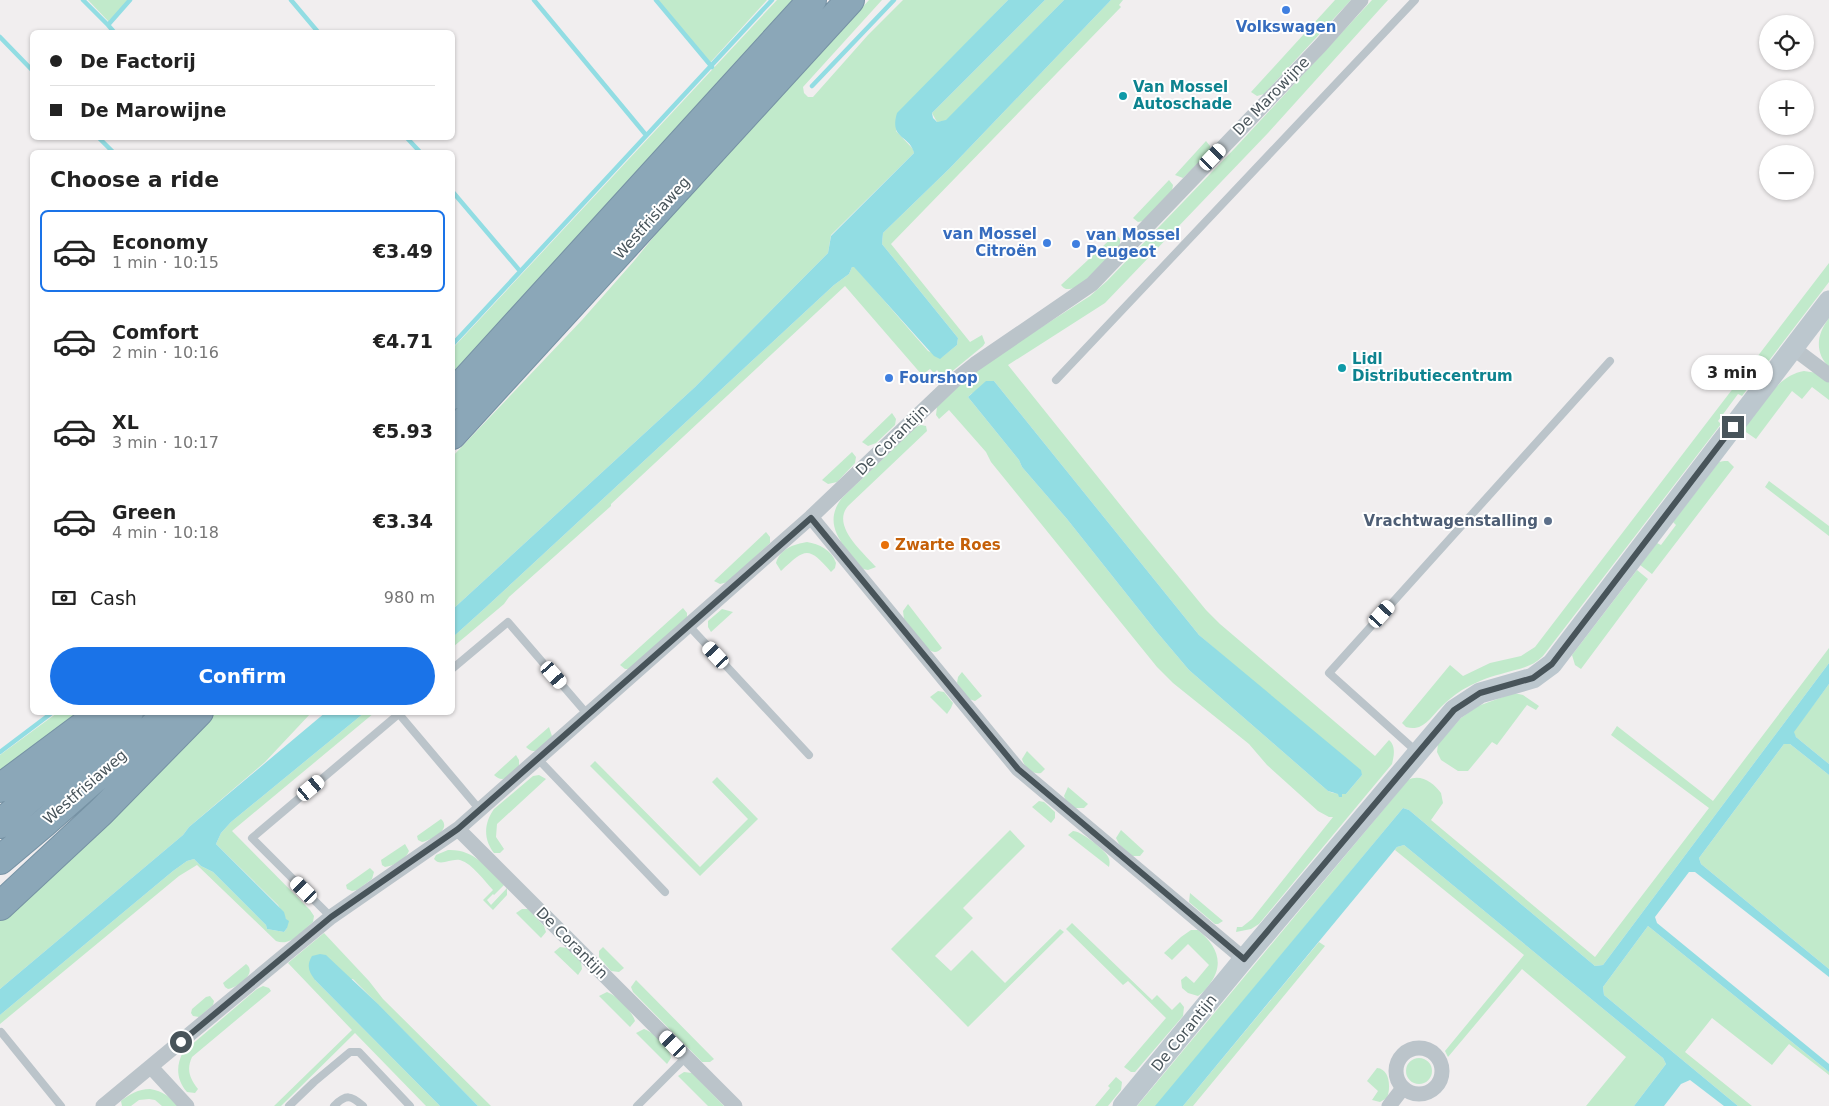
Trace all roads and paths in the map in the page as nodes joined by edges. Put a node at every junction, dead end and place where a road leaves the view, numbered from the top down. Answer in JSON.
{"nodes":[{"id":1,"x":812,"y":0,"type":"edge"},
{"id":2,"x":850,"y":0,"type":"edge"},
{"id":3,"x":1361,"y":0,"type":"edge"},
{"id":4,"x":1415,"y":0,"type":"edge"},
{"id":5,"x":1829,"y":301,"type":"edge"},
{"id":6,"x":1793,"y":348,"type":"junction"},
{"id":7,"x":1610,"y":361,"type":"dead end"},
{"id":8,"x":975,"y":364,"type":"joint"},
{"id":9,"x":1829,"y":375,"type":"edge"},
{"id":10,"x":1056,"y":380,"type":"dead end"},
{"id":11,"x":455,"y":392,"type":"edge"},
{"id":12,"x":455,"y":432,"type":"edge"},
{"id":13,"x":811,"y":518,"type":"junction"},
{"id":14,"x":689,"y":626,"type":"junction"},
{"id":15,"x":455,"y":666,"type":"edge"},
{"id":16,"x":98,"y":715,"type":"edge"},
{"id":17,"x":126,"y":715,"type":"edge"},
{"id":18,"x":167,"y":715,"type":"edge"},
{"id":19,"x":196,"y":715,"type":"edge"},
{"id":20,"x":398,"y":715,"type":"edge"},
{"id":21,"x":402,"y":715,"type":"edge"},
{"id":22,"x":588,"y":715,"type":"junction"},
{"id":23,"x":1418,"y":752,"type":"junction"},
{"id":24,"x":809,"y":755,"type":"dead end"},
{"id":25,"x":538,"y":760,"type":"junction"},
{"id":26,"x":0,"y":788,"type":"edge"},
{"id":27,"x":480,"y":810,"type":"junction"},
{"id":28,"x":0,"y":824,"type":"edge"},
{"id":29,"x":458,"y":829,"type":"junction"},
{"id":30,"x":0,"y":860,"type":"edge"},
{"id":31,"x":665,"y":892,"type":"dead end"},
{"id":32,"x":0,"y":906,"type":"edge"},
{"id":33,"x":331,"y":917,"type":"junction"},
{"id":34,"x":1244,"y":959,"type":"junction"},
{"id":35,"x":0,"y":1033,"type":"edge"},
{"id":36,"x":686,"y":1057,"type":"junction"},
{"id":37,"x":151,"y":1067,"type":"junction"},
{"id":38,"x":1403,"y":1088,"type":"dead end"},
{"id":39,"x":349,"y":1097,"type":"junction"},
{"id":40,"x":61,"y":1106,"type":"edge"},
{"id":41,"x":103,"y":1106,"type":"edge"},
{"id":42,"x":187,"y":1106,"type":"edge"},
{"id":43,"x":289,"y":1106,"type":"edge"},
{"id":44,"x":334,"y":1106,"type":"edge"},
{"id":45,"x":354,"y":1106,"type":"edge"},
{"id":46,"x":363,"y":1106,"type":"edge"},
{"id":47,"x":410,"y":1106,"type":"edge"},
{"id":48,"x":637,"y":1106,"type":"edge"},
{"id":49,"x":735,"y":1106,"type":"edge"},
{"id":50,"x":1124,"y":1106,"type":"edge"},
{"id":51,"x":1389,"y":1106,"type":"edge"}],
"edges":[{"from":1,"to":11,"type":"highway","name":"Westfrisiaweg"},
{"from":2,"to":12,"type":"highway","name":"Westfrisiaweg"},
{"from":3,"to":8,"type":"street","name":"De Marowijne"},
{"from":4,"to":10,"type":"lane"},
{"from":5,"to":6,"type":"street"},
{"from":6,"to":9,"type":"street"},
{"from":6,"to":23,"type":"street"},
{"from":7,"to":23,"type":"lane"},
{"from":8,"to":13,"type":"street","name":"De Corantijn"},
{"from":13,"to":14,"type":"street","name":"De Corantijn"},
{"from":13,"to":34,"type":"street"},
{"from":14,"to":22,"type":"street","name":"De Corantijn"},
{"from":14,"to":24,"type":"lane"},
{"from":15,"to":22,"type":"lane"},
{"from":16,"to":26,"type":"highway"},
{"from":17,"to":28,"type":"highway","name":"Westfrisiaweg"},
{"from":18,"to":30,"type":"highway","name":"Westfrisiaweg"},
{"from":19,"to":32,"type":"highway"},
{"from":20,"to":33,"type":"lane"},
{"from":21,"to":27,"type":"lane"},
{"from":22,"to":25,"type":"street","name":"De Corantijn"},
{"from":23,"to":34,"type":"street","name":"De Corantijn"},
{"from":25,"to":27,"type":"street","name":"De Corantijn"},
{"from":25,"to":31,"type":"lane"},
{"from":27,"to":29,"type":"street","name":"De Corantijn"},
{"from":29,"to":33,"type":"street","name":"De Corantijn"},
{"from":29,"to":36,"type":"street","name":"De Corantijn"},
{"from":33,"to":37,"type":"street","name":"De Corantijn"},
{"from":34,"to":50,"type":"street","name":"De Corantijn"},
{"from":35,"to":40,"type":"lane"},
{"from":36,"to":48,"type":"lane"},
{"from":36,"to":49,"type":"street","name":"De Corantijn"},
{"from":37,"to":41,"type":"street","name":"De Corantijn"},
{"from":37,"to":42,"type":"street"},
{"from":38,"to":51,"type":"street"},
{"from":39,"to":44,"type":"lane"},
{"from":39,"to":45,"type":"lane"},
{"from":39,"to":46,"type":"lane"},
{"from":43,"to":47,"type":"lane"}]}
